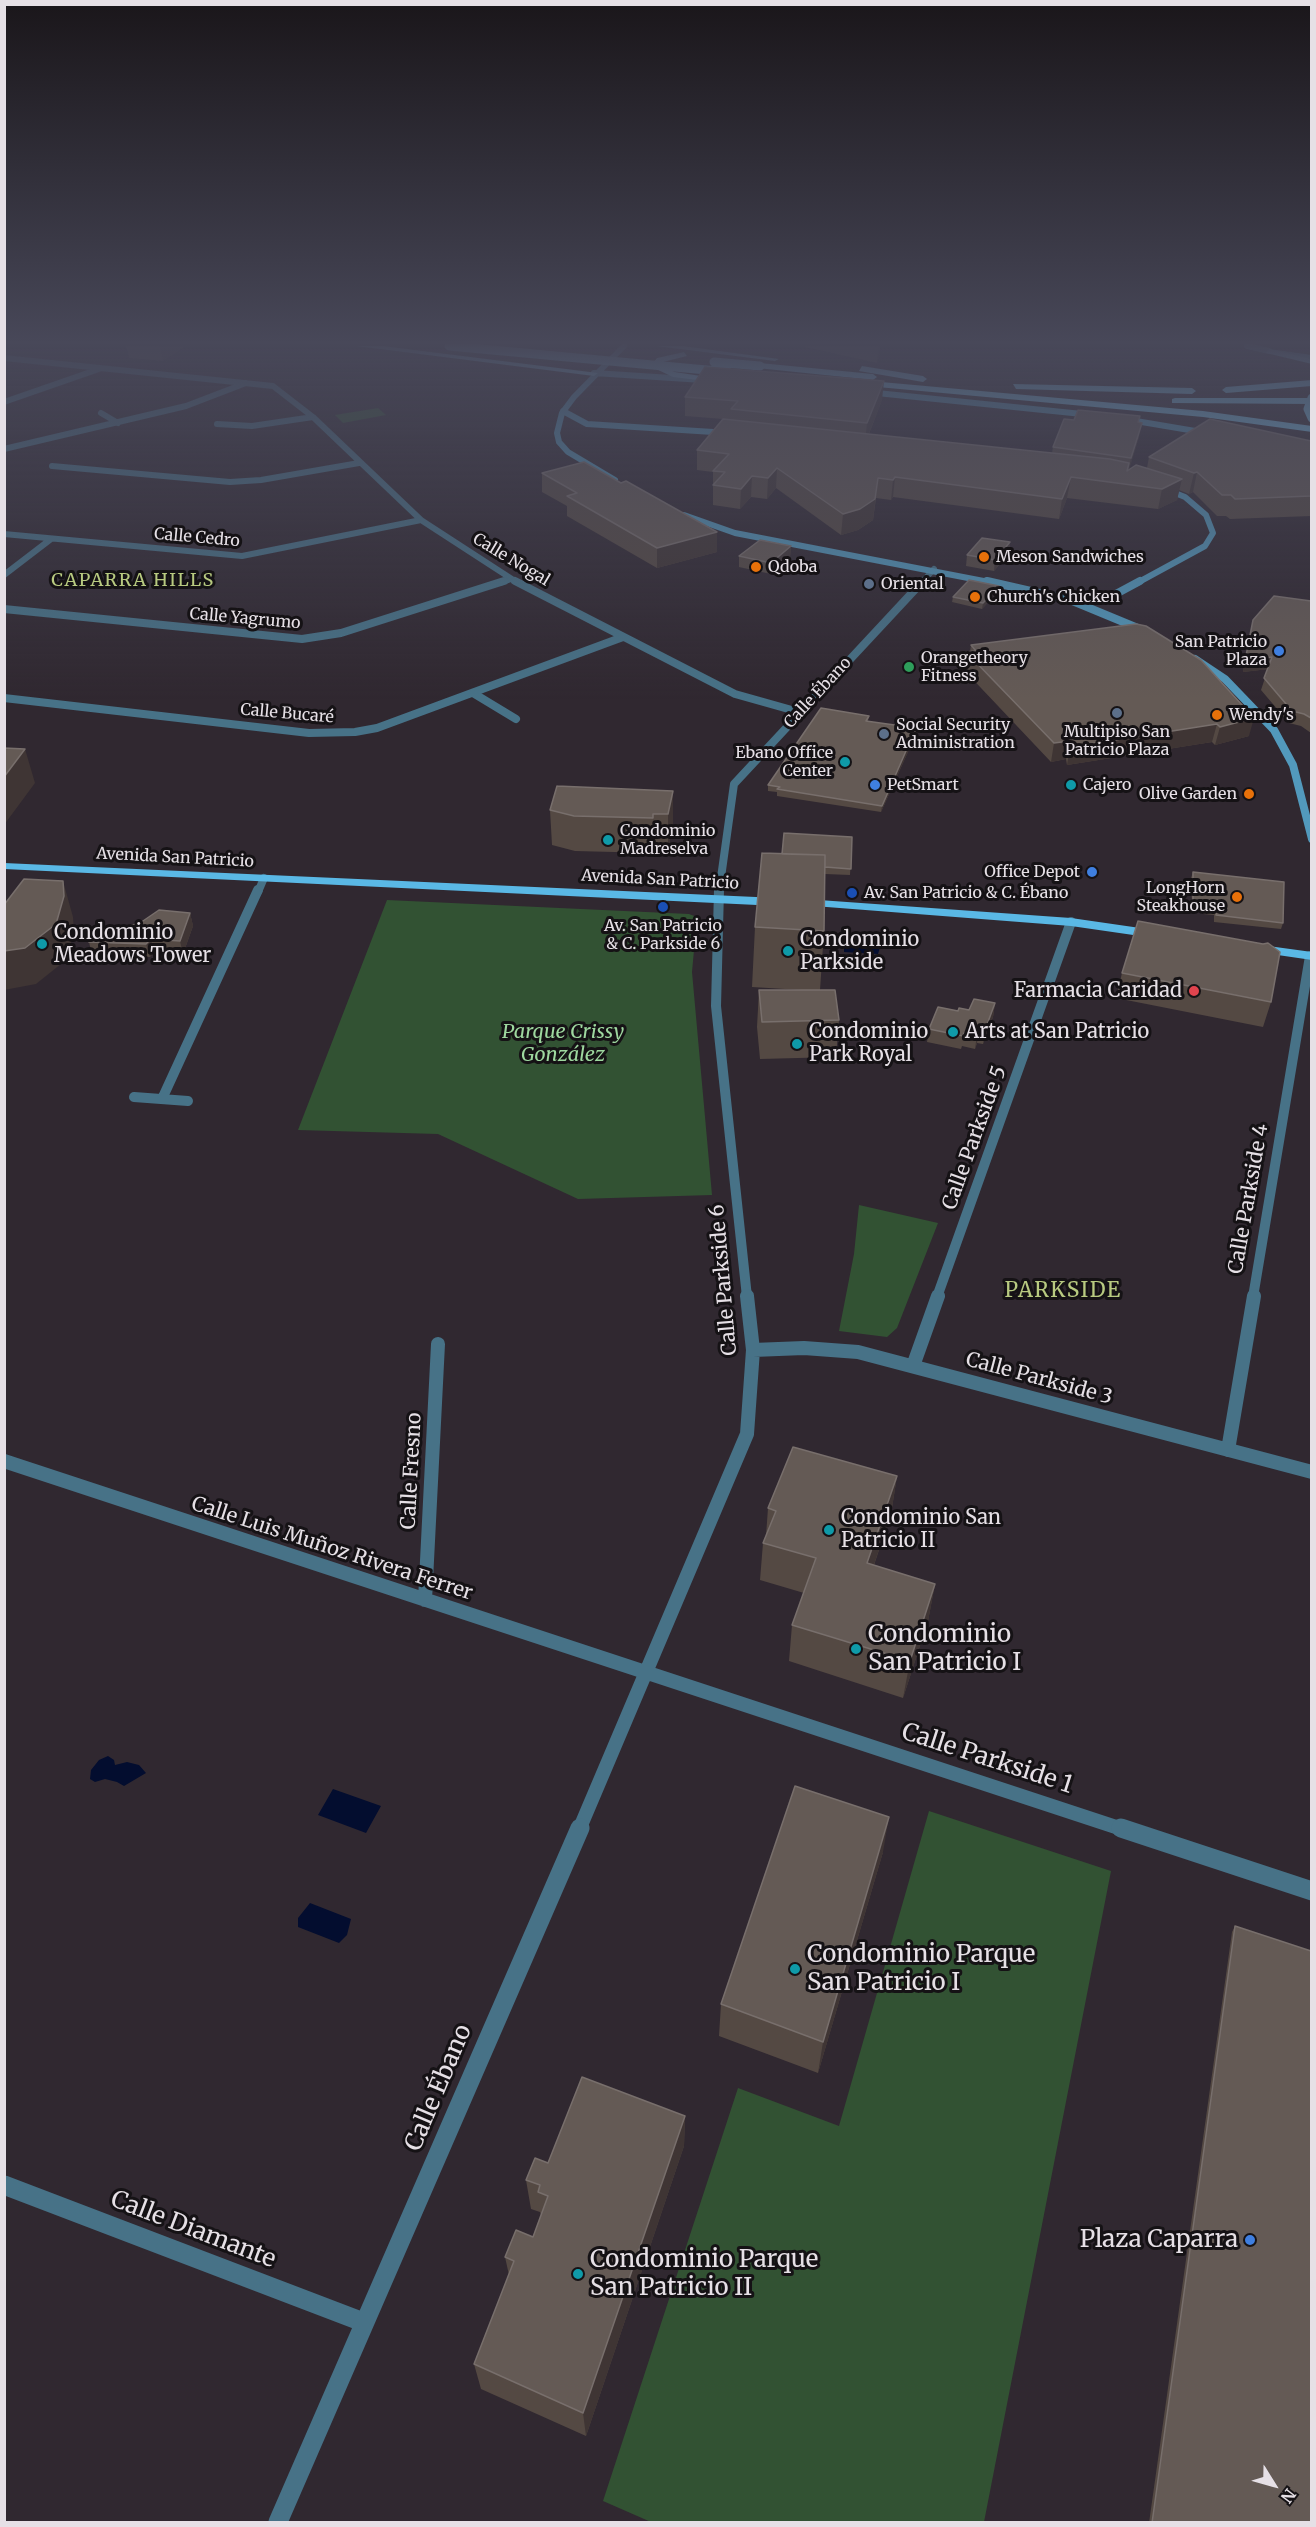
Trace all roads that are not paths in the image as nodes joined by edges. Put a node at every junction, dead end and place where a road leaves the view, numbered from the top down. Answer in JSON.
{"nodes":[{"id":1,"x":354,"y":464,"type":"edge"},
{"id":2,"x":360,"y":464,"type":"edge"},
{"id":3,"x":589,"y":464,"type":"edge"},
{"id":4,"x":52,"y":466,"type":"dead end"},
{"id":5,"x":625,"y":485,"type":"edge"},
{"id":6,"x":1156,"y":486,"type":"edge"},
{"id":7,"x":677,"y":512,"type":"edge"},
{"id":8,"x":421,"y":520,"type":"junction"},
{"id":9,"x":4,"y":534,"type":"edge"},
{"id":10,"x":51,"y":539,"type":"junction"},
{"id":11,"x":934,"y":569,"type":"junction"},
{"id":12,"x":4,"y":575,"type":"edge"},
{"id":13,"x":511,"y":579,"type":"junction"},
{"id":14,"x":1114,"y":595,"type":"junction"},
{"id":15,"x":1070,"y":600,"type":"junction"},
{"id":16,"x":4,"y":609,"type":"edge"},
{"id":17,"x":1109,"y":615,"type":"junction"},
{"id":18,"x":1154,"y":636,"type":"edge"},
{"id":19,"x":624,"y":637,"type":"junction"},
{"id":20,"x":1183,"y":651,"type":"edge"},
{"id":21,"x":473,"y":693,"type":"junction"},
{"id":22,"x":4,"y":698,"type":"edge"},
{"id":23,"x":14,"y":699,"type":"junction"},
{"id":24,"x":4,"y":709,"type":"edge"},
{"id":25,"x":799,"y":712,"type":"junction"},
{"id":26,"x":516,"y":719,"type":"dead end"},
{"id":27,"x":1311,"y":839,"type":"edge"},
{"id":28,"x":4,"y":866,"type":"edge"},
{"id":29,"x":264,"y":878,"type":"junction"},
{"id":30,"x":718,"y":900,"type":"junction"},
{"id":31,"x":1071,"y":922,"type":"junction"},
{"id":32,"x":1162,"y":935,"type":"edge"},
{"id":33,"x":1253,"y":948,"type":"edge"},
{"id":34,"x":1311,"y":953,"type":"edge"},
{"id":35,"x":134,"y":1098,"type":"dead end"},
{"id":36,"x":162,"y":1099,"type":"junction"},
{"id":37,"x":188,"y":1101,"type":"dead end"},
{"id":38,"x":438,"y":1344,"type":"dead end"},
{"id":39,"x":753,"y":1350,"type":"junction"},
{"id":40,"x":913,"y":1366,"type":"junction"},
{"id":41,"x":1228,"y":1450,"type":"junction"},
{"id":42,"x":4,"y":1461,"type":"edge"},
{"id":43,"x":1311,"y":1472,"type":"edge"},
{"id":44,"x":425,"y":1600,"type":"junction"},
{"id":45,"x":647,"y":1674,"type":"junction"},
{"id":46,"x":1311,"y":1892,"type":"edge"},
{"id":47,"x":4,"y":2185,"type":"edge"},
{"id":48,"x":363,"y":2322,"type":"junction"},
{"id":49,"x":278,"y":2523,"type":"edge"}],
"edges":[{"from":1,"to":4,"type":"street"},
{"from":2,"to":8,"type":"street","name":"Calle Nogal"},
{"from":3,"to":5,"type":"street"},
{"from":6,"to":14,"type":"street"},
{"from":7,"to":11,"type":"street"},
{"from":8,"to":10,"type":"street","name":"Calle Cedro"},
{"from":8,"to":13,"type":"street","name":"Calle Nogal"},
{"from":9,"to":10,"type":"street","name":"Calle Cedro"},
{"from":10,"to":12,"type":"street"},
{"from":11,"to":15,"type":"street"},
{"from":11,"to":25,"type":"street","name":"Calle Ébano"},
{"from":13,"to":16,"type":"street","name":"Calle Yagrumo"},
{"from":13,"to":19,"type":"street","name":"Calle Nogal"},
{"from":14,"to":15,"type":"street"},
{"from":14,"to":17,"type":"street"},
{"from":15,"to":17,"type":"street"},
{"from":17,"to":18,"type":"street"},
{"from":19,"to":21,"type":"street","name":"Calle Bucaré"},
{"from":19,"to":25,"type":"street","name":"Calle Nogal"},
{"from":20,"to":27,"type":"street"},
{"from":21,"to":23,"type":"street","name":"Calle Bucaré"},
{"from":21,"to":26,"type":"street"},
{"from":22,"to":23,"type":"street","name":"Calle Bucaré"},
{"from":23,"to":24,"type":"street"},
{"from":25,"to":30,"type":"street","name":"Calle Ébano"},
{"from":28,"to":29,"type":"main road","name":"Avenida San Patricio"},
{"from":29,"to":30,"type":"main road","name":"Avenida San Patricio"},
{"from":29,"to":36,"type":"street"},
{"from":30,"to":31,"type":"main road","name":"Avenida San Patricio"},
{"from":30,"to":39,"type":"street","name":"Calle Parkside 6"},
{"from":31,"to":32,"type":"main road","name":"Avenida San Patricio"},
{"from":31,"to":40,"type":"street","name":"Calle Parkside 5"},
{"from":33,"to":34,"type":"main road"},
{"from":34,"to":41,"type":"street","name":"Calle Parkside 4"},
{"from":35,"to":36,"type":"street"},
{"from":36,"to":37,"type":"street"},
{"from":38,"to":44,"type":"street","name":"Calle Fresno"},
{"from":39,"to":40,"type":"street","name":"Calle Parkside 3"},
{"from":39,"to":45,"type":"street","name":"Calle Parkside 6"},
{"from":40,"to":41,"type":"street","name":"Calle Parkside 3"},
{"from":41,"to":43,"type":"street","name":"Calle Parkside 3"},
{"from":42,"to":44,"type":"street","name":"Calle Luis Muñoz Rivera Ferrer"},
{"from":44,"to":45,"type":"street","name":"Calle Luis Muñoz Rivera Ferrer"},
{"from":45,"to":46,"type":"street","name":"Calle Parkside 1"},
{"from":45,"to":48,"type":"street","name":"Calle Ébano"},
{"from":47,"to":48,"type":"street","name":"Calle Diamante"},
{"from":48,"to":49,"type":"street","name":"Calle Ébano"}]}
